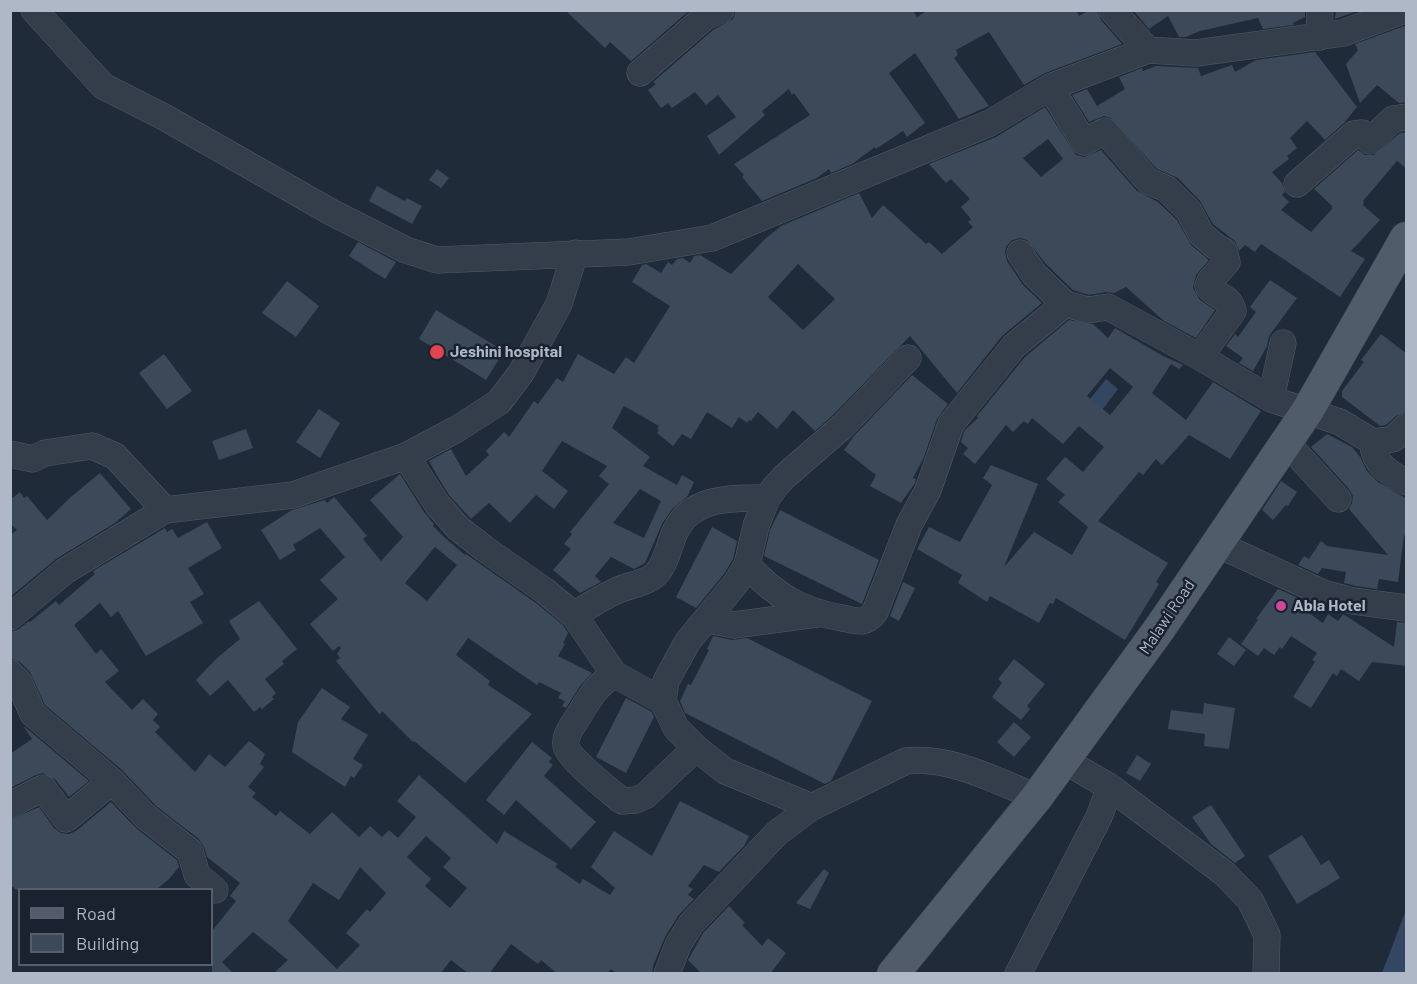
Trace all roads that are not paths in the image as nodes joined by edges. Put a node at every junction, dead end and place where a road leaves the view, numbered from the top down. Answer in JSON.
{"nodes":[{"id":1,"x":34,"y":10,"type":"edge"},
{"id":2,"x":721,"y":10,"type":"edge"},
{"id":3,"x":1112,"y":10,"type":"edge"},
{"id":4,"x":1320,"y":10,"type":"edge"},
{"id":5,"x":1404,"y":10,"type":"edge"},
{"id":6,"x":1319,"y":37,"type":"junction"},
{"id":7,"x":1148,"y":50,"type":"junction"},
{"id":8,"x":640,"y":73,"type":"dead end"},
{"id":9,"x":1050,"y":87,"type":"junction"},
{"id":10,"x":1407,"y":117,"type":"edge"},
{"id":11,"x":1297,"y":184,"type":"dead end"},
{"id":12,"x":1407,"y":238,"type":"edge"},
{"id":13,"x":1020,"y":253,"type":"dead end"},
{"id":14,"x":575,"y":254,"type":"junction"},
{"id":15,"x":1065,"y":304,"type":"junction"},
{"id":16,"x":1283,"y":343,"type":"dead end"},
{"id":17,"x":1200,"y":357,"type":"junction"},
{"id":18,"x":908,"y":358,"type":"dead end"},
{"id":19,"x":1271,"y":399,"type":"junction"},
{"id":20,"x":1308,"y":410,"type":"junction"},
{"id":21,"x":1407,"y":427,"type":"edge"},
{"id":22,"x":1286,"y":442,"type":"junction"},
{"id":23,"x":1373,"y":442,"type":"junction"},
{"id":24,"x":10,"y":454,"type":"edge"},
{"id":25,"x":406,"y":456,"type":"junction"},
{"id":26,"x":1407,"y":482,"type":"edge"},
{"id":27,"x":767,"y":498,"type":"junction"},
{"id":28,"x":1338,"y":500,"type":"dead end"},
{"id":29,"x":165,"y":510,"type":"junction"},
{"id":30,"x":1216,"y":544,"type":"junction"},
{"id":31,"x":747,"y":565,"type":"junction"},
{"id":32,"x":1406,"y":608,"type":"edge"},
{"id":33,"x":817,"y":614,"type":"junction"},
{"id":34,"x":574,"y":615,"type":"junction"},
{"id":35,"x":10,"y":617,"type":"edge"},
{"id":36,"x":707,"y":620,"type":"junction"},
{"id":37,"x":10,"y":672,"type":"edge"},
{"id":38,"x":614,"y":674,"type":"junction"},
{"id":39,"x":663,"y":701,"type":"junction"},
{"id":40,"x":696,"y":748,"type":"junction"},
{"id":41,"x":1065,"y":761,"type":"junction"},
{"id":42,"x":112,"y":781,"type":"junction"},
{"id":43,"x":1110,"y":787,"type":"junction"},
{"id":44,"x":1037,"y":797,"type":"junction"},
{"id":45,"x":10,"y":805,"type":"edge"},
{"id":46,"x":813,"y":807,"type":"junction"},
{"id":47,"x":213,"y":888,"type":"edge"},
{"id":48,"x":667,"y":974,"type":"edge"},
{"id":49,"x":893,"y":974,"type":"edge"},
{"id":50,"x":1018,"y":974,"type":"edge"},
{"id":51,"x":1266,"y":974,"type":"edge"}],
"edges":[{"from":1,"to":14,"type":"street"},
{"from":2,"to":8,"type":"street"},
{"from":3,"to":7,"type":"street"},
{"from":4,"to":6,"type":"street"},
{"from":5,"to":6,"type":"street"},
{"from":6,"to":7,"type":"street"},
{"from":7,"to":9,"type":"street"},
{"from":9,"to":14,"type":"street"},
{"from":9,"to":17,"type":"street"},
{"from":10,"to":11,"type":"street"},
{"from":12,"to":20,"type":"main road","name":"Malawi Road"},
{"from":13,"to":15,"type":"street"},
{"from":14,"to":25,"type":"street"},
{"from":15,"to":17,"type":"street"},
{"from":15,"to":33,"type":"street"},
{"from":16,"to":19,"type":"street"},
{"from":17,"to":19,"type":"street"},
{"from":18,"to":27,"type":"street"},
{"from":19,"to":20,"type":"street"},
{"from":20,"to":22,"type":"main road","name":"Malawi Road"},
{"from":20,"to":23,"type":"street"},
{"from":21,"to":23,"type":"street"},
{"from":22,"to":28,"type":"street"},
{"from":22,"to":30,"type":"main road","name":"Malawi Road"},
{"from":23,"to":26,"type":"street"},
{"from":24,"to":29,"type":"street"},
{"from":25,"to":29,"type":"street"},
{"from":25,"to":34,"type":"street"},
{"from":27,"to":31,"type":"street"},
{"from":27,"to":34,"type":"street"},
{"from":29,"to":35,"type":"street"},
{"from":30,"to":32,"type":"street"},
{"from":30,"to":41,"type":"main road","name":"Malawi Road"},
{"from":31,"to":33,"type":"street"},
{"from":31,"to":36,"type":"street"},
{"from":33,"to":36,"type":"street"},
{"from":34,"to":38,"type":"street"},
{"from":36,"to":39,"type":"street"},
{"from":37,"to":42,"type":"street"},
{"from":38,"to":39,"type":"street"},
{"from":38,"to":40,"type":"street"},
{"from":39,"to":40,"type":"street"},
{"from":40,"to":46,"type":"street"},
{"from":41,"to":43,"type":"street"},
{"from":41,"to":44,"type":"main road","name":"Malawi Road"},
{"from":42,"to":45,"type":"street"},
{"from":42,"to":47,"type":"street"},
{"from":43,"to":50,"type":"street"},
{"from":43,"to":51,"type":"street"},
{"from":44,"to":46,"type":"street"},
{"from":44,"to":49,"type":"main road","name":"Malawi Road"},
{"from":46,"to":48,"type":"street"}]}
